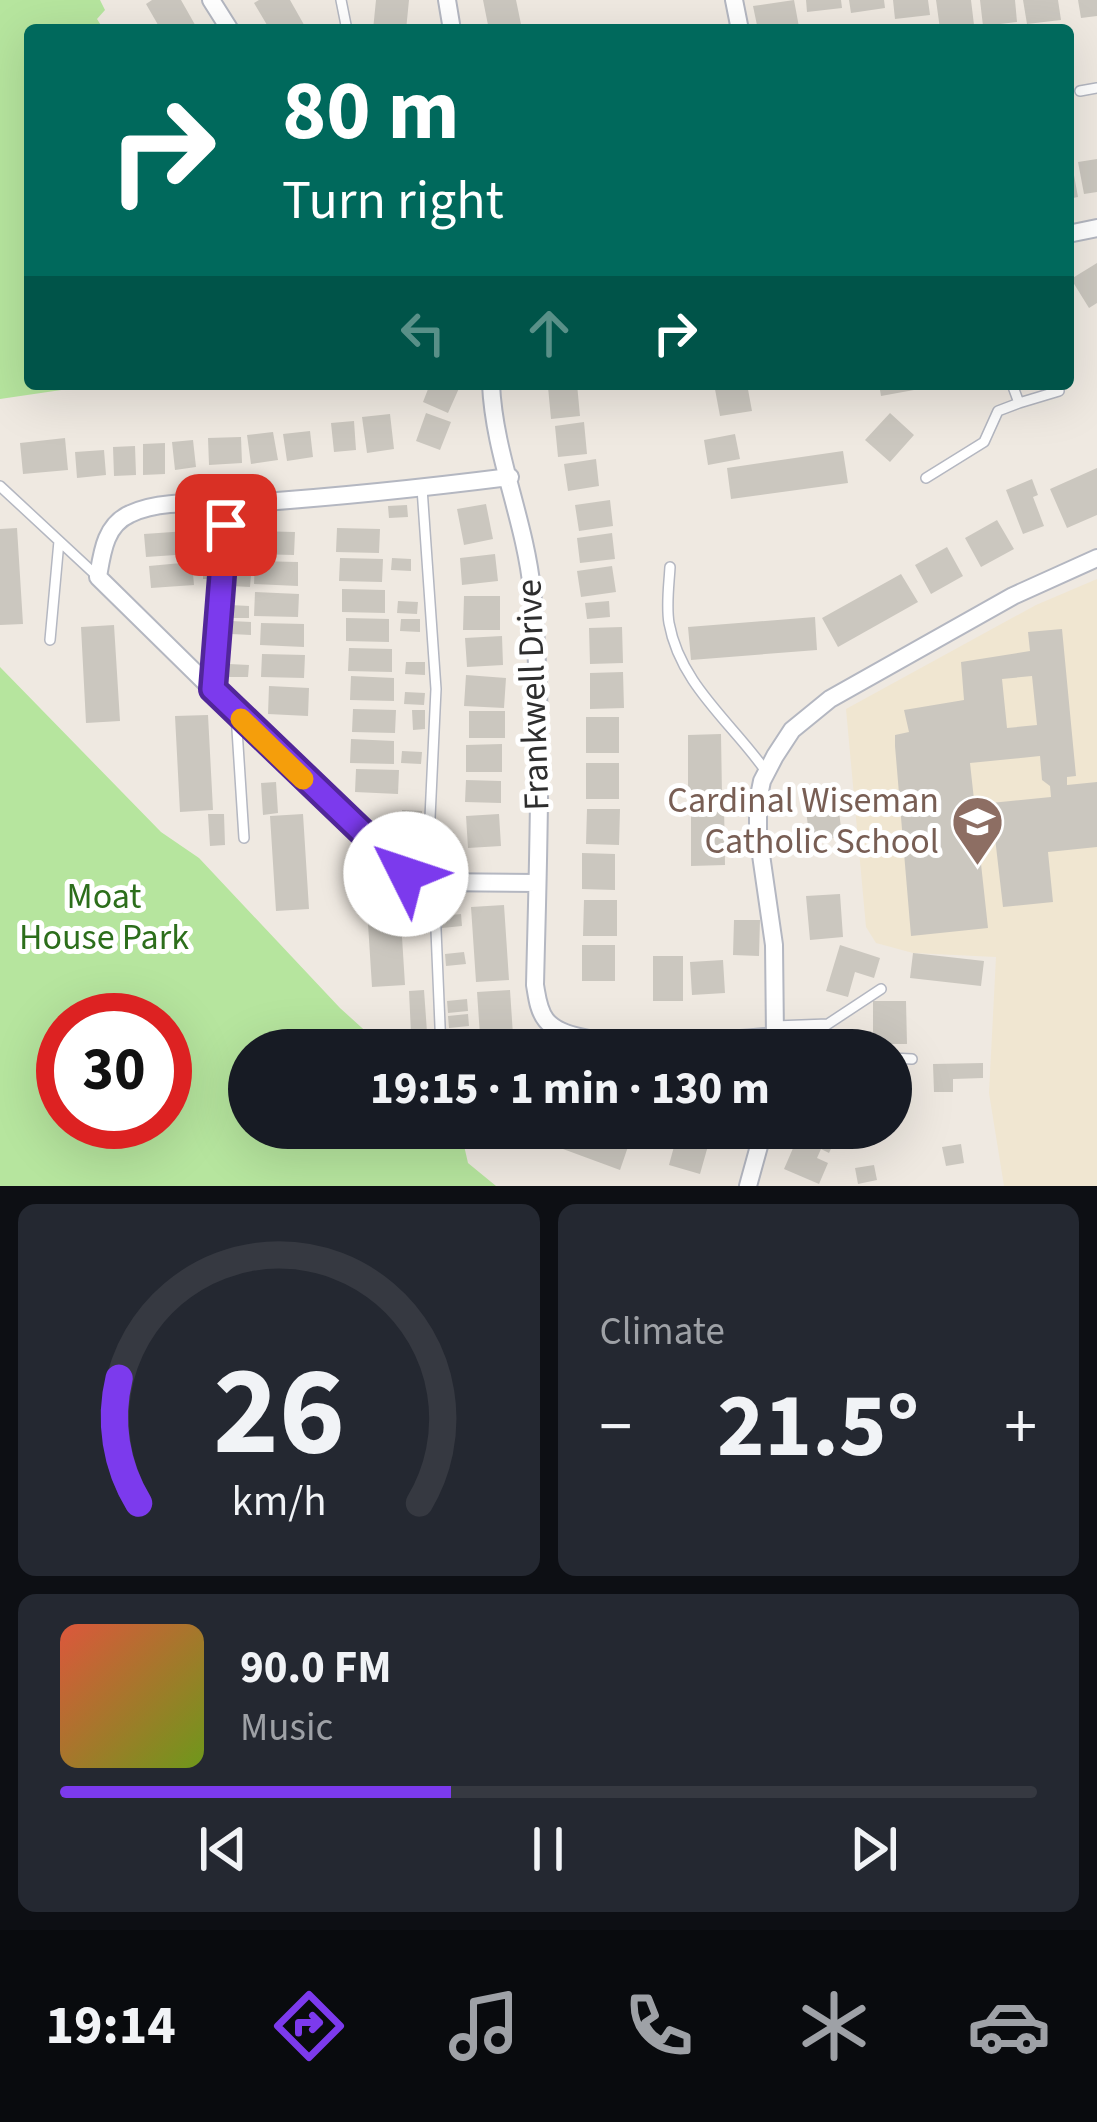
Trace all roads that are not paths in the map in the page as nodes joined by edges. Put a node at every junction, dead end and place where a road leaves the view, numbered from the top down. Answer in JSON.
{"nodes":[{"id":1,"x":1097,"y":88,"type":"edge"},
{"id":2,"x":1080,"y":91,"type":"dead end"},
{"id":3,"x":491,"y":390,"type":"edge"},
{"id":4,"x":1014,"y":390,"type":"edge"},
{"id":5,"x":1059,"y":391,"type":"dead end"},
{"id":6,"x":1019,"y":403,"type":"junction"},
{"id":7,"x":510,"y":478,"type":"junction"},
{"id":8,"x":926,"y":478,"type":"dead end"},
{"id":9,"x":0,"y":486,"type":"edge"},
{"id":10,"x":422,"y":488,"type":"junction"},
{"id":11,"x":227,"y":505,"type":"junction"},
{"id":12,"x":58,"y":541,"type":"junction"},
{"id":13,"x":1097,"y":558,"type":"edge"},
{"id":14,"x":670,"y":567,"type":"dead end"},
{"id":15,"x":98,"y":577,"type":"junction"},
{"id":16,"x":50,"y":640,"type":"dead end"},
{"id":17,"x":213,"y":689,"type":"junction"},
{"id":18,"x":236,"y":714,"type":"junction"},
{"id":19,"x":766,"y":772,"type":"junction"},
{"id":20,"x":244,"y":838,"type":"dead end"},
{"id":21,"x":430,"y":882,"type":"junction"},
{"id":22,"x":537,"y":883,"type":"junction"},
{"id":23,"x":881,"y":989,"type":"dead end"},
{"id":24,"x":821,"y":1026,"type":"junction"},
{"id":25,"x":440,"y":1029,"type":"edge"},
{"id":26,"x":558,"y":1029,"type":"edge"},
{"id":27,"x":775,"y":1029,"type":"edge"},
{"id":28,"x":808,"y":1029,"type":"edge"},
{"id":29,"x":824,"y":1029,"type":"edge"},
{"id":30,"x":760,"y":1149,"type":"edge"},
{"id":31,"x":752,"y":1185,"type":"edge"}],
"edges":[{"from":1,"to":2,"type":"lane"},
{"from":3,"to":7,"type":"street","name":"Frankwell Drive"},
{"from":4,"to":6,"type":"lane"},
{"from":5,"to":6,"type":"lane"},
{"from":6,"to":8,"type":"lane"},
{"from":7,"to":10,"type":"street"},
{"from":7,"to":22,"type":"street","name":"Frankwell Drive"},
{"from":9,"to":12,"type":"lane"},
{"from":10,"to":11,"type":"street"},
{"from":10,"to":21,"type":"lane"},
{"from":11,"to":15,"type":"street"},
{"from":11,"to":17,"type":"lane"},
{"from":12,"to":15,"type":"lane"},
{"from":12,"to":16,"type":"lane"},
{"from":13,"to":19,"type":"street"},
{"from":14,"to":19,"type":"lane"},
{"from":15,"to":17,"type":"street"},
{"from":17,"to":18,"type":"street"},
{"from":18,"to":20,"type":"lane"},
{"from":18,"to":21,"type":"street"},
{"from":19,"to":27,"type":"street"},
{"from":21,"to":22,"type":"street"},
{"from":21,"to":25,"type":"lane"},
{"from":22,"to":26,"type":"street","name":"Frankwell Drive"},
{"from":23,"to":24,"type":"lane"},
{"from":24,"to":28,"type":"lane"},
{"from":24,"to":29,"type":"lane"},
{"from":30,"to":31,"type":"street"}]}
